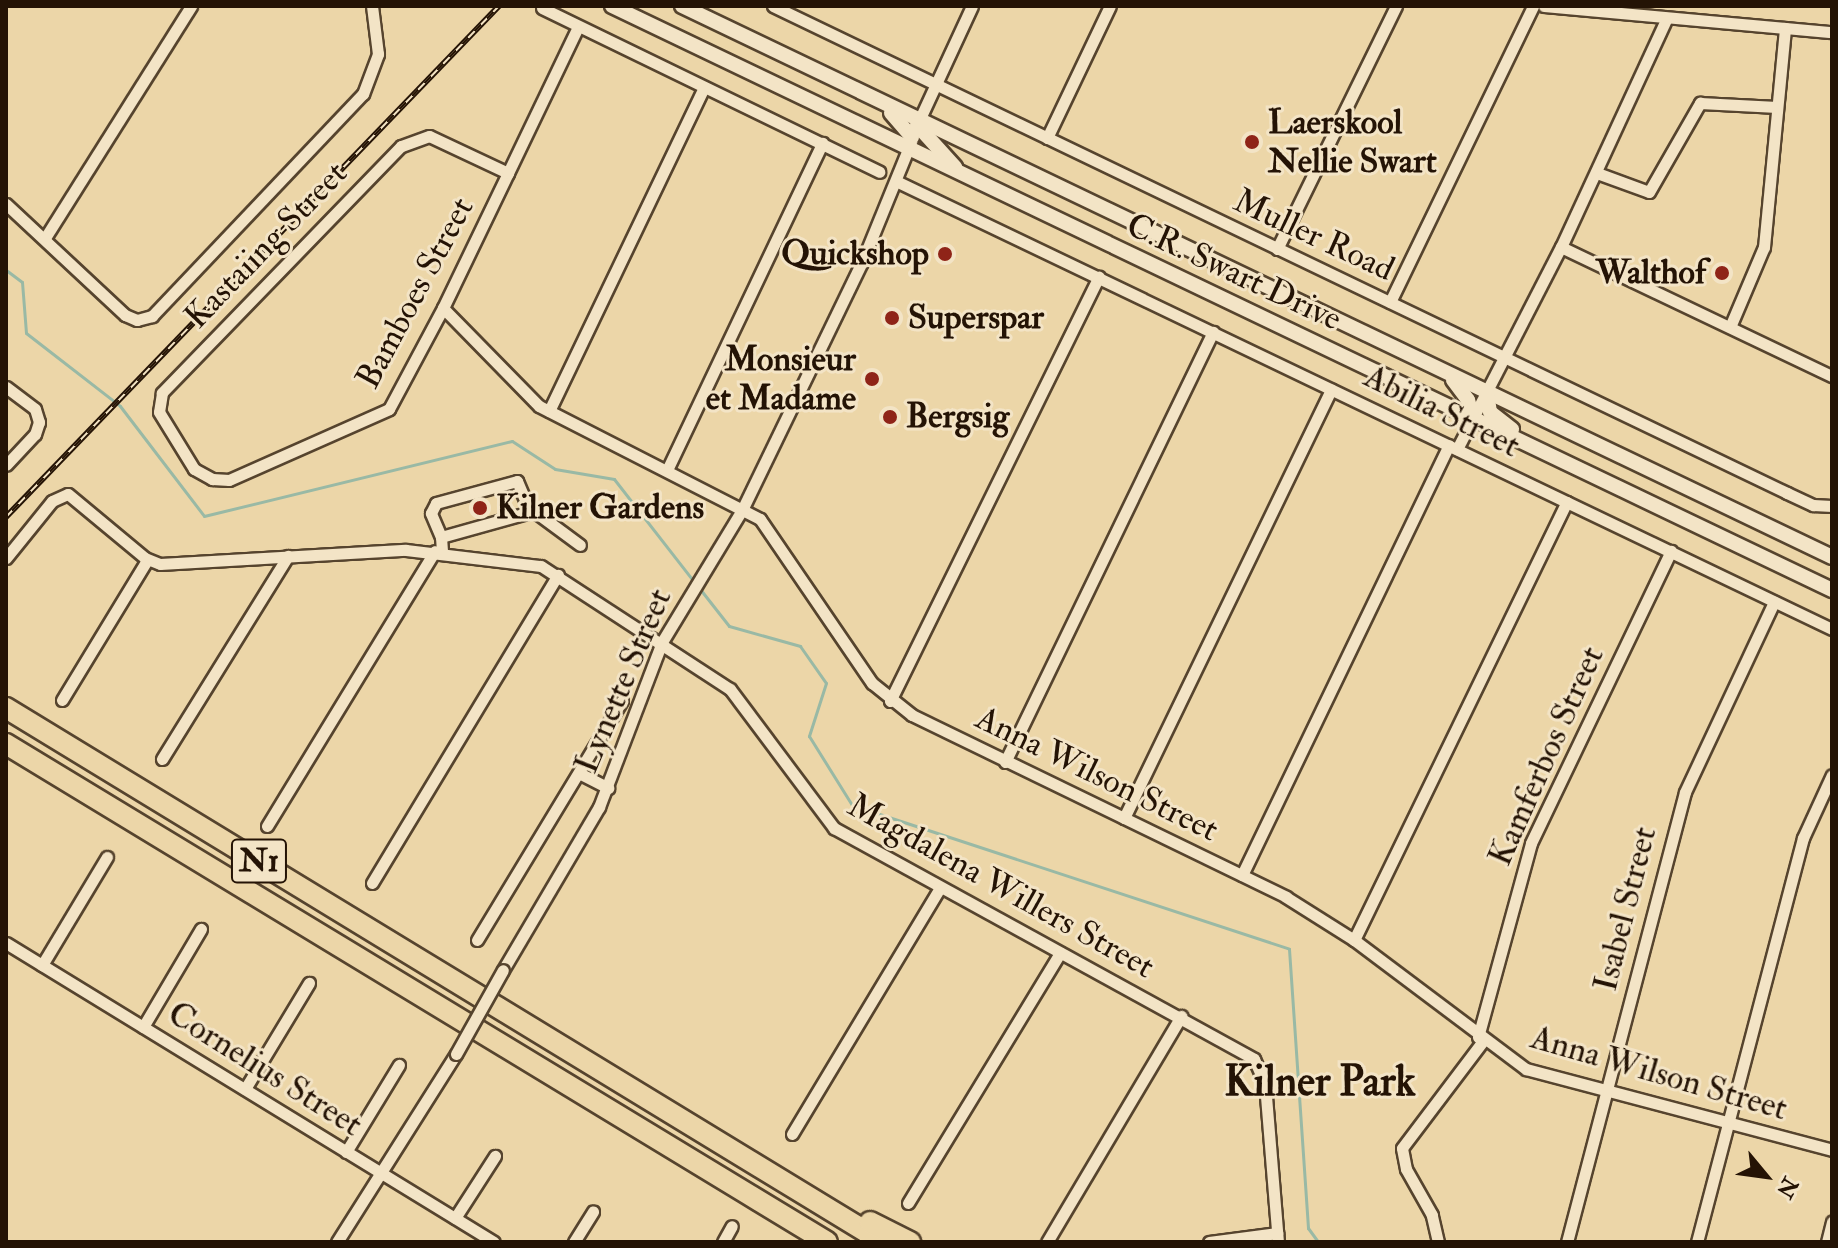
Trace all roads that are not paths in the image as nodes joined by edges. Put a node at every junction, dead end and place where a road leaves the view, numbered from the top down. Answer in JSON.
{"nodes":[{"id":1,"x":191,"y":6,"type":"edge"},
{"id":2,"x":372,"y":6,"type":"edge"},
{"id":3,"x":612,"y":6,"type":"edge"},
{"id":4,"x":682,"y":6,"type":"edge"},
{"id":5,"x":773,"y":6,"type":"edge"},
{"id":6,"x":972,"y":6,"type":"edge"},
{"id":7,"x":1110,"y":6,"type":"edge"},
{"id":8,"x":1396,"y":6,"type":"edge"},
{"id":9,"x":1533,"y":6,"type":"edge"},
{"id":10,"x":1544,"y":6,"type":"edge"},
{"id":11,"x":1572,"y":7,"type":"edge"},
{"id":12,"x":542,"y":8,"type":"dead end"},
{"id":13,"x":1667,"y":18,"type":"junction"},
{"id":14,"x":578,"y":27,"type":"junction"},
{"id":15,"x":1785,"y":28,"type":"junction"},
{"id":16,"x":1832,"y":32,"type":"edge"},
{"id":17,"x":935,"y":83,"type":"junction"},
{"id":18,"x":704,"y":87,"type":"junction"},
{"id":19,"x":1777,"y":107,"type":"junction"},
{"id":20,"x":914,"y":132,"type":"junction"},
{"id":21,"x":1047,"y":138,"type":"junction"},
{"id":22,"x":822,"y":143,"type":"junction"},
{"id":23,"x":956,"y":171,"type":"junction"},
{"id":24,"x":879,"y":172,"type":"dead end"},
{"id":25,"x":508,"y":173,"type":"junction"},
{"id":26,"x":1597,"y":173,"type":"junction"},
{"id":27,"x":898,"y":182,"type":"junction"},
{"id":28,"x":6,"y":204,"type":"edge"},
{"id":29,"x":45,"y":238,"type":"junction"},
{"id":30,"x":1561,"y":247,"type":"junction"},
{"id":31,"x":1277,"y":249,"type":"junction"},
{"id":32,"x":1099,"y":277,"type":"junction"},
{"id":33,"x":1390,"y":302,"type":"junction"},
{"id":34,"x":443,"y":308,"type":"junction"},
{"id":35,"x":1730,"y":327,"type":"junction"},
{"id":36,"x":1213,"y":332,"type":"junction"},
{"id":37,"x":1507,"y":358,"type":"junction"},
{"id":38,"x":1448,"y":374,"type":"junction"},
{"id":39,"x":1832,"y":376,"type":"edge"},
{"id":40,"x":6,"y":387,"type":"edge"},
{"id":41,"x":1331,"y":389,"type":"junction"},
{"id":42,"x":1487,"y":393,"type":"junction"},
{"id":43,"x":549,"y":411,"type":"junction"},
{"id":44,"x":1473,"y":418,"type":"junction"},
{"id":45,"x":1527,"y":443,"type":"junction"},
{"id":46,"x":1453,"y":447,"type":"junction"},
{"id":47,"x":6,"y":465,"type":"edge"},
{"id":48,"x":668,"y":468,"type":"junction"},
{"id":49,"x":209,"y":478,"type":"joint"},
{"id":50,"x":1567,"y":502,"type":"junction"},
{"id":51,"x":1832,"y":506,"type":"edge"},
{"id":52,"x":743,"y":508,"type":"junction"},
{"id":53,"x":530,"y":512,"type":"junction"},
{"id":54,"x":441,"y":537,"type":"junction"},
{"id":55,"x":580,"y":545,"type":"dead end"},
{"id":56,"x":439,"y":551,"type":"junction"},
{"id":57,"x":1671,"y":551,"type":"junction"},
{"id":58,"x":288,"y":556,"type":"junction"},
{"id":59,"x":1832,"y":557,"type":"edge"},
{"id":60,"x":6,"y":558,"type":"edge"},
{"id":61,"x":147,"y":560,"type":"junction"},
{"id":62,"x":558,"y":575,"type":"junction"},
{"id":63,"x":1832,"y":590,"type":"edge"},
{"id":64,"x":1774,"y":602,"type":"junction"},
{"id":65,"x":1832,"y":629,"type":"edge"},
{"id":66,"x":662,"y":642,"type":"junction"},
{"id":67,"x":62,"y":700,"type":"dead end"},
{"id":68,"x":622,"y":701,"type":"dead end"},
{"id":69,"x":890,"y":701,"type":"junction"},
{"id":70,"x":6,"y":708,"type":"edge"},
{"id":71,"x":6,"y":744,"type":"edge"},
{"id":72,"x":162,"y":759,"type":"dead end"},
{"id":73,"x":1005,"y":762,"type":"junction"},
{"id":74,"x":579,"y":773,"type":"junction"},
{"id":75,"x":1832,"y":775,"type":"edge"},
{"id":76,"x":608,"y":788,"type":"junction"},
{"id":77,"x":1124,"y":818,"type":"junction"},
{"id":78,"x":267,"y":826,"type":"dead end"},
{"id":79,"x":107,"y":857,"type":"dead end"},
{"id":80,"x":1242,"y":875,"type":"junction"},
{"id":81,"x":372,"y":883,"type":"dead end"},
{"id":82,"x":940,"y":888,"type":"junction"},
{"id":83,"x":201,"y":929,"type":"dead end"},
{"id":84,"x":477,"y":940,"type":"dead end"},
{"id":85,"x":1354,"y":940,"type":"junction"},
{"id":86,"x":6,"y":943,"type":"edge"},
{"id":87,"x":1060,"y":953,"type":"junction"},
{"id":88,"x":42,"y":965,"type":"junction"},
{"id":89,"x":309,"y":983,"type":"dead end"},
{"id":90,"x":1181,"y":1016,"type":"junction"},
{"id":91,"x":143,"y":1027,"type":"junction"},
{"id":92,"x":1480,"y":1039,"type":"junction"},
{"id":93,"x":399,"y":1065,"type":"dead end"},
{"id":94,"x":245,"y":1089,"type":"junction"},
{"id":95,"x":1607,"y":1093,"type":"junction"},
{"id":96,"x":1728,"y":1124,"type":"junction"},
{"id":97,"x":792,"y":1134,"type":"dead end"},
{"id":98,"x":1829,"y":1151,"type":"edge"},
{"id":99,"x":346,"y":1152,"type":"junction"},
{"id":100,"x":495,"y":1156,"type":"dead end"},
{"id":101,"x":382,"y":1174,"type":"junction"},
{"id":102,"x":804,"y":1194,"type":"junction"},
{"id":103,"x":908,"y":1203,"type":"dead end"},
{"id":104,"x":593,"y":1211,"type":"dead end"},
{"id":105,"x":455,"y":1218,"type":"junction"},
{"id":106,"x":1832,"y":1222,"type":"edge"},
{"id":107,"x":732,"y":1226,"type":"dead end"},
{"id":108,"x":1277,"y":1238,"type":"edge"},
{"id":109,"x":337,"y":1242,"type":"edge"},
{"id":110,"x":494,"y":1242,"type":"edge"},
{"id":111,"x":574,"y":1242,"type":"edge"},
{"id":112,"x":723,"y":1242,"type":"edge"},
{"id":113,"x":827,"y":1242,"type":"edge"},
{"id":114,"x":883,"y":1242,"type":"edge"},
{"id":115,"x":910,"y":1242,"type":"edge"},
{"id":116,"x":1047,"y":1242,"type":"edge"},
{"id":117,"x":1209,"y":1242,"type":"edge"},
{"id":118,"x":1438,"y":1242,"type":"edge"},
{"id":119,"x":1567,"y":1242,"type":"edge"},
{"id":120,"x":1697,"y":1242,"type":"edge"},
{"id":121,"x":1827,"y":1242,"type":"edge"}],
"edges":[{"from":1,"to":29,"type":"street"},
{"from":2,"to":29,"type":"street"},
{"from":3,"to":20,"type":"main road","name":"C.R. Swart Drive"},
{"from":4,"to":20,"type":"main road","name":"C.R. Swart Drive"},
{"from":5,"to":17,"type":"street","name":"Muller Road"},
{"from":6,"to":17,"type":"street","name":"Lynette Street"},
{"from":7,"to":21,"type":"street"},
{"from":8,"to":31,"type":"street"},
{"from":9,"to":33,"type":"street"},
{"from":10,"to":11,"type":"street"},
{"from":11,"to":13,"type":"street"},
{"from":12,"to":14,"type":"street"},
{"from":13,"to":15,"type":"street"},
{"from":13,"to":26,"type":"street"},
{"from":14,"to":18,"type":"street"},
{"from":14,"to":25,"type":"street","name":"Bamboes Street"},
{"from":15,"to":16,"type":"street"},
{"from":15,"to":19,"type":"street"},
{"from":17,"to":20,"type":"street","name":"Lynette Street"},
{"from":17,"to":21,"type":"street","name":"Muller Road"},
{"from":18,"to":22,"type":"street"},
{"from":18,"to":43,"type":"street"},
{"from":19,"to":26,"type":"street"},
{"from":19,"to":35,"type":"street"},
{"from":20,"to":23,"type":"main road","name":"C.R. Swart Drive"},
{"from":20,"to":23,"type":"main road"},
{"from":20,"to":27,"type":"street","name":"Lynette Street"},
{"from":20,"to":38,"type":"main road","name":"C.R. Swart Drive"},
{"from":21,"to":31,"type":"street","name":"Muller Road"},
{"from":22,"to":24,"type":"street"},
{"from":22,"to":48,"type":"street"},
{"from":23,"to":44,"type":"main road","name":"C.R. Swart Drive"},
{"from":25,"to":34,"type":"street","name":"Bamboes Street"},
{"from":25,"to":49,"type":"street","name":"Kastaiing Street"},
{"from":26,"to":30,"type":"street"},
{"from":27,"to":32,"type":"street","name":"Abilia Street"},
{"from":27,"to":52,"type":"street","name":"Lynette Street"},
{"from":28,"to":29,"type":"street"},
{"from":30,"to":35,"type":"street"},
{"from":30,"to":37,"type":"street"},
{"from":31,"to":33,"type":"street","name":"Muller Road"},
{"from":32,"to":36,"type":"street","name":"Abilia Street"},
{"from":32,"to":69,"type":"street"},
{"from":33,"to":37,"type":"street","name":"Muller Road"},
{"from":34,"to":43,"type":"street","name":"Anna Wilson Street"},
{"from":34,"to":49,"type":"street","name":"Bamboes Street"},
{"from":35,"to":39,"type":"street"},
{"from":36,"to":41,"type":"street","name":"Abilia Street"},
{"from":36,"to":73,"type":"street"},
{"from":37,"to":42,"type":"street"},
{"from":37,"to":51,"type":"street","name":"Muller Road"},
{"from":38,"to":42,"type":"main road","name":"C.R. Swart Drive"},
{"from":38,"to":44,"type":"main road"},
{"from":40,"to":47,"type":"street"},
{"from":41,"to":46,"type":"street","name":"Abilia Street"},
{"from":41,"to":77,"type":"street"},
{"from":42,"to":44,"type":"street"},
{"from":42,"to":45,"type":"main road"},
{"from":42,"to":59,"type":"main road","name":"C.R. Swart Drive"},
{"from":43,"to":48,"type":"street","name":"Anna Wilson Street"},
{"from":44,"to":45,"type":"main road","name":"C.R. Swart Drive"},
{"from":44,"to":46,"type":"street"},
{"from":45,"to":63,"type":"main road","name":"C.R. Swart Drive"},
{"from":46,"to":50,"type":"street","name":"Abilia Street"},
{"from":46,"to":80,"type":"street"},
{"from":48,"to":52,"type":"street","name":"Anna Wilson Street"},
{"from":50,"to":57,"type":"street","name":"Abilia Street"},
{"from":50,"to":85,"type":"street"},
{"from":52,"to":66,"type":"street","name":"Lynette Street"},
{"from":52,"to":69,"type":"street","name":"Anna Wilson Street"},
{"from":53,"to":54,"type":"street"},
{"from":53,"to":54,"type":"street"},
{"from":53,"to":55,"type":"street"},
{"from":54,"to":56,"type":"street"},
{"from":56,"to":58,"type":"street","name":"Magdalena Willers Street"},
{"from":56,"to":62,"type":"street","name":"Magdalena Willers Street"},
{"from":56,"to":78,"type":"street"},
{"from":57,"to":64,"type":"street","name":"Abilia Street"},
{"from":57,"to":92,"type":"street","name":"Kamferbos Street"},
{"from":58,"to":61,"type":"street","name":"Magdalena Willers Street"},
{"from":58,"to":72,"type":"street"},
{"from":60,"to":61,"type":"street"},
{"from":61,"to":67,"type":"street"},
{"from":62,"to":66,"type":"street","name":"Magdalena Willers Street"},
{"from":62,"to":81,"type":"street"},
{"from":64,"to":65,"type":"street","name":"Abilia Street"},
{"from":64,"to":95,"type":"street","name":"Isabel Street"},
{"from":66,"to":76,"type":"street","name":"Lynette Street"},
{"from":66,"to":82,"type":"street","name":"Magdalena Willers Street"},
{"from":68,"to":74,"type":"street"},
{"from":69,"to":73,"type":"street","name":"Anna Wilson Street"},
{"from":70,"to":102,"type":"highway","number":"N1"},
{"from":71,"to":113,"type":"highway","number":"N1"},
{"from":73,"to":77,"type":"street","name":"Anna Wilson Street"},
{"from":74,"to":76,"type":"street"},
{"from":74,"to":84,"type":"street"},
{"from":75,"to":96,"type":"street"},
{"from":76,"to":101,"type":"street","name":"Lynette Street","bridge":true},
{"from":77,"to":80,"type":"street","name":"Anna Wilson Street"},
{"from":79,"to":88,"type":"street"},
{"from":80,"to":85,"type":"street","name":"Anna Wilson Street"},
{"from":82,"to":87,"type":"street","name":"Magdalena Willers Street"},
{"from":82,"to":97,"type":"street"},
{"from":83,"to":91,"type":"street"},
{"from":85,"to":92,"type":"street","name":"Anna Wilson Street"},
{"from":86,"to":88,"type":"street","name":"Cornelius Street"},
{"from":87,"to":90,"type":"street","name":"Magdalena Willers Street"},
{"from":87,"to":103,"type":"street"},
{"from":88,"to":91,"type":"street","name":"Cornelius Street"},
{"from":89,"to":94,"type":"street"},
{"from":90,"to":108,"type":"street","name":"Magdalena Willers Street"},
{"from":90,"to":116,"type":"street"},
{"from":91,"to":94,"type":"street","name":"Cornelius Street"},
{"from":92,"to":95,"type":"street","name":"Anna Wilson Street"},
{"from":92,"to":118,"type":"street","name":"Kamferbos Street"},
{"from":93,"to":99,"type":"street"},
{"from":94,"to":99,"type":"street","name":"Cornelius Street"},
{"from":95,"to":96,"type":"street","name":"Anna Wilson Street"},
{"from":95,"to":119,"type":"street","name":"Isabel Street"},
{"from":96,"to":98,"type":"street","name":"Anna Wilson Street"},
{"from":96,"to":120,"type":"street"},
{"from":99,"to":101,"type":"street","name":"Cornelius Street"},
{"from":100,"to":105,"type":"street"},
{"from":101,"to":105,"type":"street","name":"Cornelius Street"},
{"from":101,"to":109,"type":"street","name":"Lynette Street"},
{"from":102,"to":114,"type":"highway","number":"N1"},
{"from":102,"to":115,"type":"highway"},
{"from":104,"to":111,"type":"street"},
{"from":105,"to":110,"type":"street","name":"Cornelius Street"},
{"from":106,"to":121,"type":"street"},
{"from":107,"to":112,"type":"street"},
{"from":108,"to":117,"type":"street"}]}
